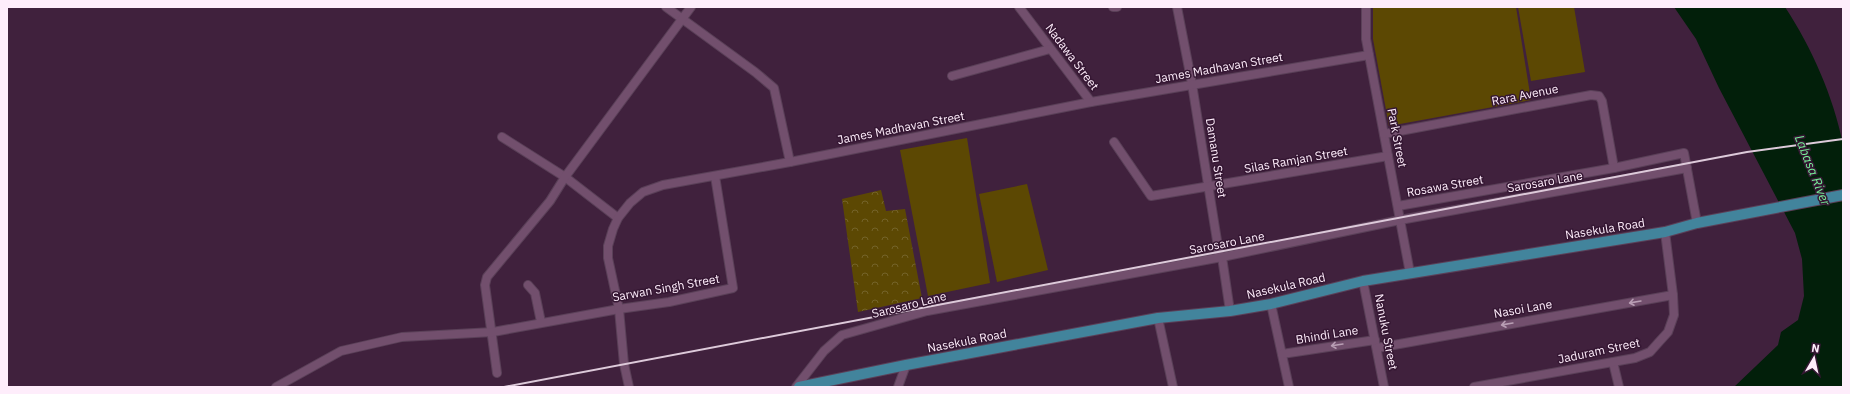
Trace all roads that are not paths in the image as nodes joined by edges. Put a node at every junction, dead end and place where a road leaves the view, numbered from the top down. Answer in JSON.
{"nodes":[{"id":1,"x":666,"y":7,"type":"edge"},
{"id":2,"x":691,"y":7,"type":"edge"},
{"id":3,"x":1019,"y":7,"type":"edge"},
{"id":4,"x":1113,"y":7,"type":"edge"},
{"id":5,"x":1117,"y":7,"type":"edge"},
{"id":6,"x":1177,"y":7,"type":"edge"},
{"id":7,"x":1366,"y":7,"type":"edge"},
{"id":8,"x":683,"y":18,"type":"junction"},
{"id":9,"x":1050,"y":49,"type":"junction"},
{"id":10,"x":1369,"y":55,"type":"junction"},
{"id":11,"x":952,"y":76,"type":"dead end"},
{"id":12,"x":1192,"y":84,"type":"junction"},
{"id":13,"x":1091,"y":102,"type":"junction"},
{"id":14,"x":1384,"y":134,"type":"junction"},
{"id":15,"x":502,"y":137,"type":"dead end"},
{"id":16,"x":1114,"y":142,"type":"dead end"},
{"id":17,"x":1388,"y":156,"type":"junction"},
{"id":18,"x":790,"y":162,"type":"junction"},
{"id":19,"x":1614,"y":168,"type":"junction"},
{"id":20,"x":1687,"y":168,"type":"junction"},
{"id":21,"x":715,"y":176,"type":"junction"},
{"id":22,"x":565,"y":177,"type":"junction"},
{"id":23,"x":1208,"y":187,"type":"junction"},
{"id":24,"x":1843,"y":195,"type":"edge"},
{"id":25,"x":1398,"y":206,"type":"junction"},
{"id":26,"x":618,"y":218,"type":"junction"},
{"id":27,"x":1400,"y":220,"type":"junction"},
{"id":28,"x":1697,"y":223,"type":"junction"},
{"id":29,"x":1665,"y":232,"type":"junction"},
{"id":30,"x":1222,"y":257,"type":"junction"},
{"id":31,"x":1410,"y":273,"type":"junction"},
{"id":32,"x":1363,"y":281,"type":"junction"},
{"id":33,"x":528,"y":284,"type":"dead end"},
{"id":34,"x":1673,"y":295,"type":"junction"},
{"id":35,"x":1271,"y":304,"type":"junction"},
{"id":36,"x":619,"y":308,"type":"junction"},
{"id":37,"x":1230,"y":311,"type":"junction"},
{"id":38,"x":1158,"y":318,"type":"junction"},
{"id":39,"x":541,"y":322,"type":"junction"},
{"id":40,"x":493,"y":332,"type":"junction"},
{"id":41,"x":1376,"y":344,"type":"junction"},
{"id":42,"x":1282,"y":354,"type":"junction"},
{"id":43,"x":1613,"y":362,"type":"junction"},
{"id":44,"x":906,"y":365,"type":"junction"},
{"id":45,"x":497,"y":373,"type":"dead end"},
{"id":46,"x":276,"y":387,"type":"edge"},
{"id":47,"x":629,"y":387,"type":"edge"},
{"id":48,"x":798,"y":387,"type":"edge"},
{"id":49,"x":898,"y":387,"type":"edge"},
{"id":50,"x":1173,"y":387,"type":"edge"},
{"id":51,"x":1289,"y":387,"type":"edge"},
{"id":52,"x":1384,"y":387,"type":"edge"},
{"id":53,"x":1474,"y":387,"type":"edge"},
{"id":54,"x":1619,"y":387,"type":"edge"}],
"edges":[{"from":1,"to":8,"type":"street"},
{"from":2,"to":8,"type":"street"},
{"from":3,"to":9,"type":"street","name":"Nadawa Street"},
{"from":4,"to":5,"type":"street"},
{"from":6,"to":12,"type":"street","name":"Damanu Street"},
{"from":7,"to":10,"type":"street","name":"Park Street"},
{"from":8,"to":18,"type":"street"},
{"from":8,"to":22,"type":"street"},
{"from":9,"to":11,"type":"street"},
{"from":9,"to":13,"type":"street","name":"Nadawa Street"},
{"from":10,"to":12,"type":"street","name":"James Madhavan Street"},
{"from":10,"to":14,"type":"street","name":"Park Street"},
{"from":12,"to":13,"type":"street","name":"James Madhavan Street"},
{"from":12,"to":23,"type":"street","name":"Damanu Street"},
{"from":13,"to":18,"type":"street","name":"James Madhavan Street"},
{"from":14,"to":17,"type":"street","name":"Park Street"},
{"from":14,"to":19,"type":"street","name":"Rara Avenue"},
{"from":15,"to":22,"type":"street"},
{"from":16,"to":23,"type":"street","name":"Silas Ramjan Street"},
{"from":17,"to":23,"type":"street","name":"Silas Ramjan Street"},
{"from":17,"to":25,"type":"street","name":"Park Street"},
{"from":18,"to":21,"type":"street","name":"James Madhavan Street"},
{"from":19,"to":20,"type":"street","name":"Rosawa Street"},
{"from":19,"to":25,"type":"street","name":"Rosawa Street"},
{"from":20,"to":27,"type":"street","name":"Sarosaro Lane"},
{"from":20,"to":28,"type":"street"},
{"from":21,"to":26,"type":"street","name":"James Madhavan Street"},
{"from":21,"to":36,"type":"street","name":"Sarwan Singh Street"},
{"from":22,"to":26,"type":"street"},
{"from":22,"to":40,"type":"street"},
{"from":23,"to":30,"type":"street","name":"Damanu Street"},
{"from":24,"to":28,"type":"main road","name":"Nasekula Road"},
{"from":25,"to":27,"type":"street","name":"Park Street"},
{"from":26,"to":36,"type":"street","name":"James Madhavan Street"},
{"from":27,"to":30,"type":"street","name":"Sarosaro Lane"},
{"from":27,"to":31,"type":"street","name":"Park Street"},
{"from":28,"to":29,"type":"main road","name":"Nasekula Road"},
{"from":29,"to":31,"type":"main road","name":"Nasekula Road"},
{"from":29,"to":34,"type":"street","name":"Jaduram Street"},
{"from":30,"to":37,"type":"street","name":"Damanu Street"},
{"from":30,"to":48,"type":"street","name":"Sarosaro Lane"},
{"from":31,"to":32,"type":"main road","name":"Nasekula Road"},
{"from":32,"to":35,"type":"main road","name":"Nasekula Road"},
{"from":32,"to":41,"type":"street","name":"Nanuku Street"},
{"from":33,"to":39,"type":"street"},
{"from":34,"to":41,"type":"street","name":"Nasoi Lane","one_way":true},
{"from":34,"to":43,"type":"street","name":"Jaduram Street"},
{"from":35,"to":37,"type":"main road","name":"Nasekula Road"},
{"from":35,"to":42,"type":"street"},
{"from":36,"to":39,"type":"street","name":"Sarwan Singh Street"},
{"from":36,"to":47,"type":"street","name":"James Madhavan Street"},
{"from":37,"to":38,"type":"main road","name":"Nasekula Road"},
{"from":38,"to":44,"type":"main road","name":"Nasekula Road"},
{"from":38,"to":50,"type":"street"},
{"from":39,"to":40,"type":"street","name":"Sarwan Singh Street"},
{"from":40,"to":45,"type":"street"},
{"from":40,"to":46,"type":"street","name":"Sarwan Singh Street"},
{"from":41,"to":42,"type":"street","name":"Bhindi Lane","one_way":true},
{"from":41,"to":52,"type":"street","name":"Nanuku Street"},
{"from":42,"to":51,"type":"street"},
{"from":43,"to":53,"type":"street","name":"Jaduram Street"},
{"from":43,"to":54,"type":"street"},
{"from":44,"to":48,"type":"main road","name":"Nasekula Road"},
{"from":44,"to":49,"type":"street"}]}
